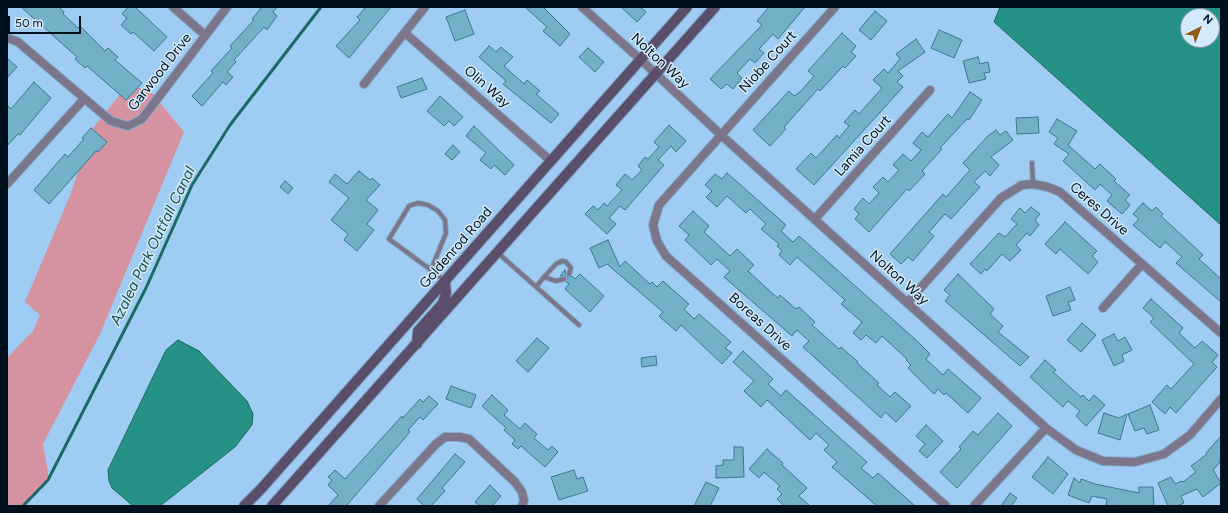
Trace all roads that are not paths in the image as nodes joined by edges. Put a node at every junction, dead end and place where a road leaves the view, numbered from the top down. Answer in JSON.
{"nodes":[{"id":1,"x":173,"y":7,"type":"edge"},
{"id":2,"x":227,"y":7,"type":"edge"},
{"id":3,"x":425,"y":7,"type":"edge"},
{"id":4,"x":582,"y":7,"type":"edge"},
{"id":5,"x":687,"y":7,"type":"edge"},
{"id":6,"x":715,"y":7,"type":"edge"},
{"id":7,"x":835,"y":7,"type":"edge"},
{"id":8,"x":405,"y":33,"type":"junction"},
{"id":9,"x":205,"y":35,"type":"junction"},
{"id":10,"x":7,"y":38,"type":"edge"},
{"id":11,"x":641,"y":60,"type":"junction"},
{"id":12,"x":655,"y":74,"type":"junction"},
{"id":13,"x":364,"y":84,"type":"dead end"},
{"id":14,"x":930,"y":90,"type":"dead end"},
{"id":15,"x":84,"y":99,"type":"junction"},
{"id":16,"x":721,"y":135,"type":"junction"},
{"id":17,"x":551,"y":161,"type":"junction"},
{"id":18,"x":1032,"y":163,"type":"dead end"},
{"id":19,"x":7,"y":184,"type":"edge"},
{"id":20,"x":1033,"y":184,"type":"junction"},
{"id":21,"x":815,"y":219,"type":"junction"},
{"id":22,"x":498,"y":253,"type":"junction"},
{"id":23,"x":1142,"y":264,"type":"junction"},
{"id":24,"x":431,"y":270,"type":"junction"},
{"id":25,"x":569,"y":274,"type":"dead end"},
{"id":26,"x":544,"y":277,"type":"junction"},
{"id":27,"x":564,"y":279,"type":"dead end"},
{"id":28,"x":445,"y":281,"type":"junction"},
{"id":29,"x":536,"y":287,"type":"junction"},
{"id":30,"x":907,"y":303,"type":"junction"},
{"id":31,"x":1103,"y":308,"type":"dead end"},
{"id":32,"x":579,"y":325,"type":"dead end"},
{"id":33,"x":1221,"y":333,"type":"edge"},
{"id":34,"x":417,"y":344,"type":"junction"},
{"id":35,"x":1221,"y":399,"type":"edge"},
{"id":36,"x":1046,"y":428,"type":"junction"},
{"id":37,"x":277,"y":505,"type":"edge"},
{"id":38,"x":244,"y":506,"type":"edge"},
{"id":39,"x":379,"y":506,"type":"edge"},
{"id":40,"x":522,"y":506,"type":"edge"},
{"id":41,"x":946,"y":506,"type":"edge"},
{"id":42,"x":974,"y":506,"type":"edge"}],
"edges":[{"from":1,"to":9,"type":"street"},
{"from":2,"to":9,"type":"street","name":"Garwood Drive"},
{"from":3,"to":8,"type":"street"},
{"from":4,"to":11,"type":"street","name":"Nolton Way"},
{"from":5,"to":11,"type":"main road","name":"Goldenrod Road"},
{"from":6,"to":12,"type":"main road"},
{"from":7,"to":16,"type":"street","name":"Niobe Court"},
{"from":8,"to":13,"type":"street"},
{"from":8,"to":17,"type":"street","name":"Olin Way"},
{"from":9,"to":15,"type":"street","name":"Garwood Drive"},
{"from":10,"to":15,"type":"street","name":"Garwood Drive"},
{"from":11,"to":12,"type":"street","name":"Nolton Way"},
{"from":11,"to":17,"type":"main road","name":"Goldenrod Road"},
{"from":12,"to":16,"type":"street","name":"Nolton Way"},
{"from":12,"to":22,"type":"main road"},
{"from":14,"to":21,"type":"street","name":"Lamia Court"},
{"from":15,"to":19,"type":"street"},
{"from":16,"to":21,"type":"street","name":"Nolton Way"},
{"from":16,"to":41,"type":"street","name":"Boreas Drive"},
{"from":17,"to":28,"type":"main road","name":"Goldenrod Road"},
{"from":18,"to":20,"type":"lane"},
{"from":20,"to":23,"type":"street","name":"Ceres Drive"},
{"from":20,"to":30,"type":"street"},
{"from":21,"to":30,"type":"street","name":"Nolton Way"},
{"from":22,"to":29,"type":"lane"},
{"from":22,"to":34,"type":"main road"},
{"from":23,"to":31,"type":"street"},
{"from":23,"to":33,"type":"street","name":"Ceres Drive"},
{"from":24,"to":24,"type":"lane"},
{"from":24,"to":28,"type":"lane"},
{"from":25,"to":26,"type":"lane"},
{"from":26,"to":27,"type":"lane"},
{"from":26,"to":29,"type":"lane"},
{"from":28,"to":34,"type":"main road"},
{"from":28,"to":38,"type":"main road","name":"Goldenrod Road"},
{"from":29,"to":32,"type":"lane"},
{"from":30,"to":36,"type":"street","name":"Nolton Way"},
{"from":34,"to":37,"type":"main road"},
{"from":35,"to":36,"type":"street","name":"Nolton Way"},
{"from":36,"to":42,"type":"street"},
{"from":39,"to":40,"type":"street"}]}
